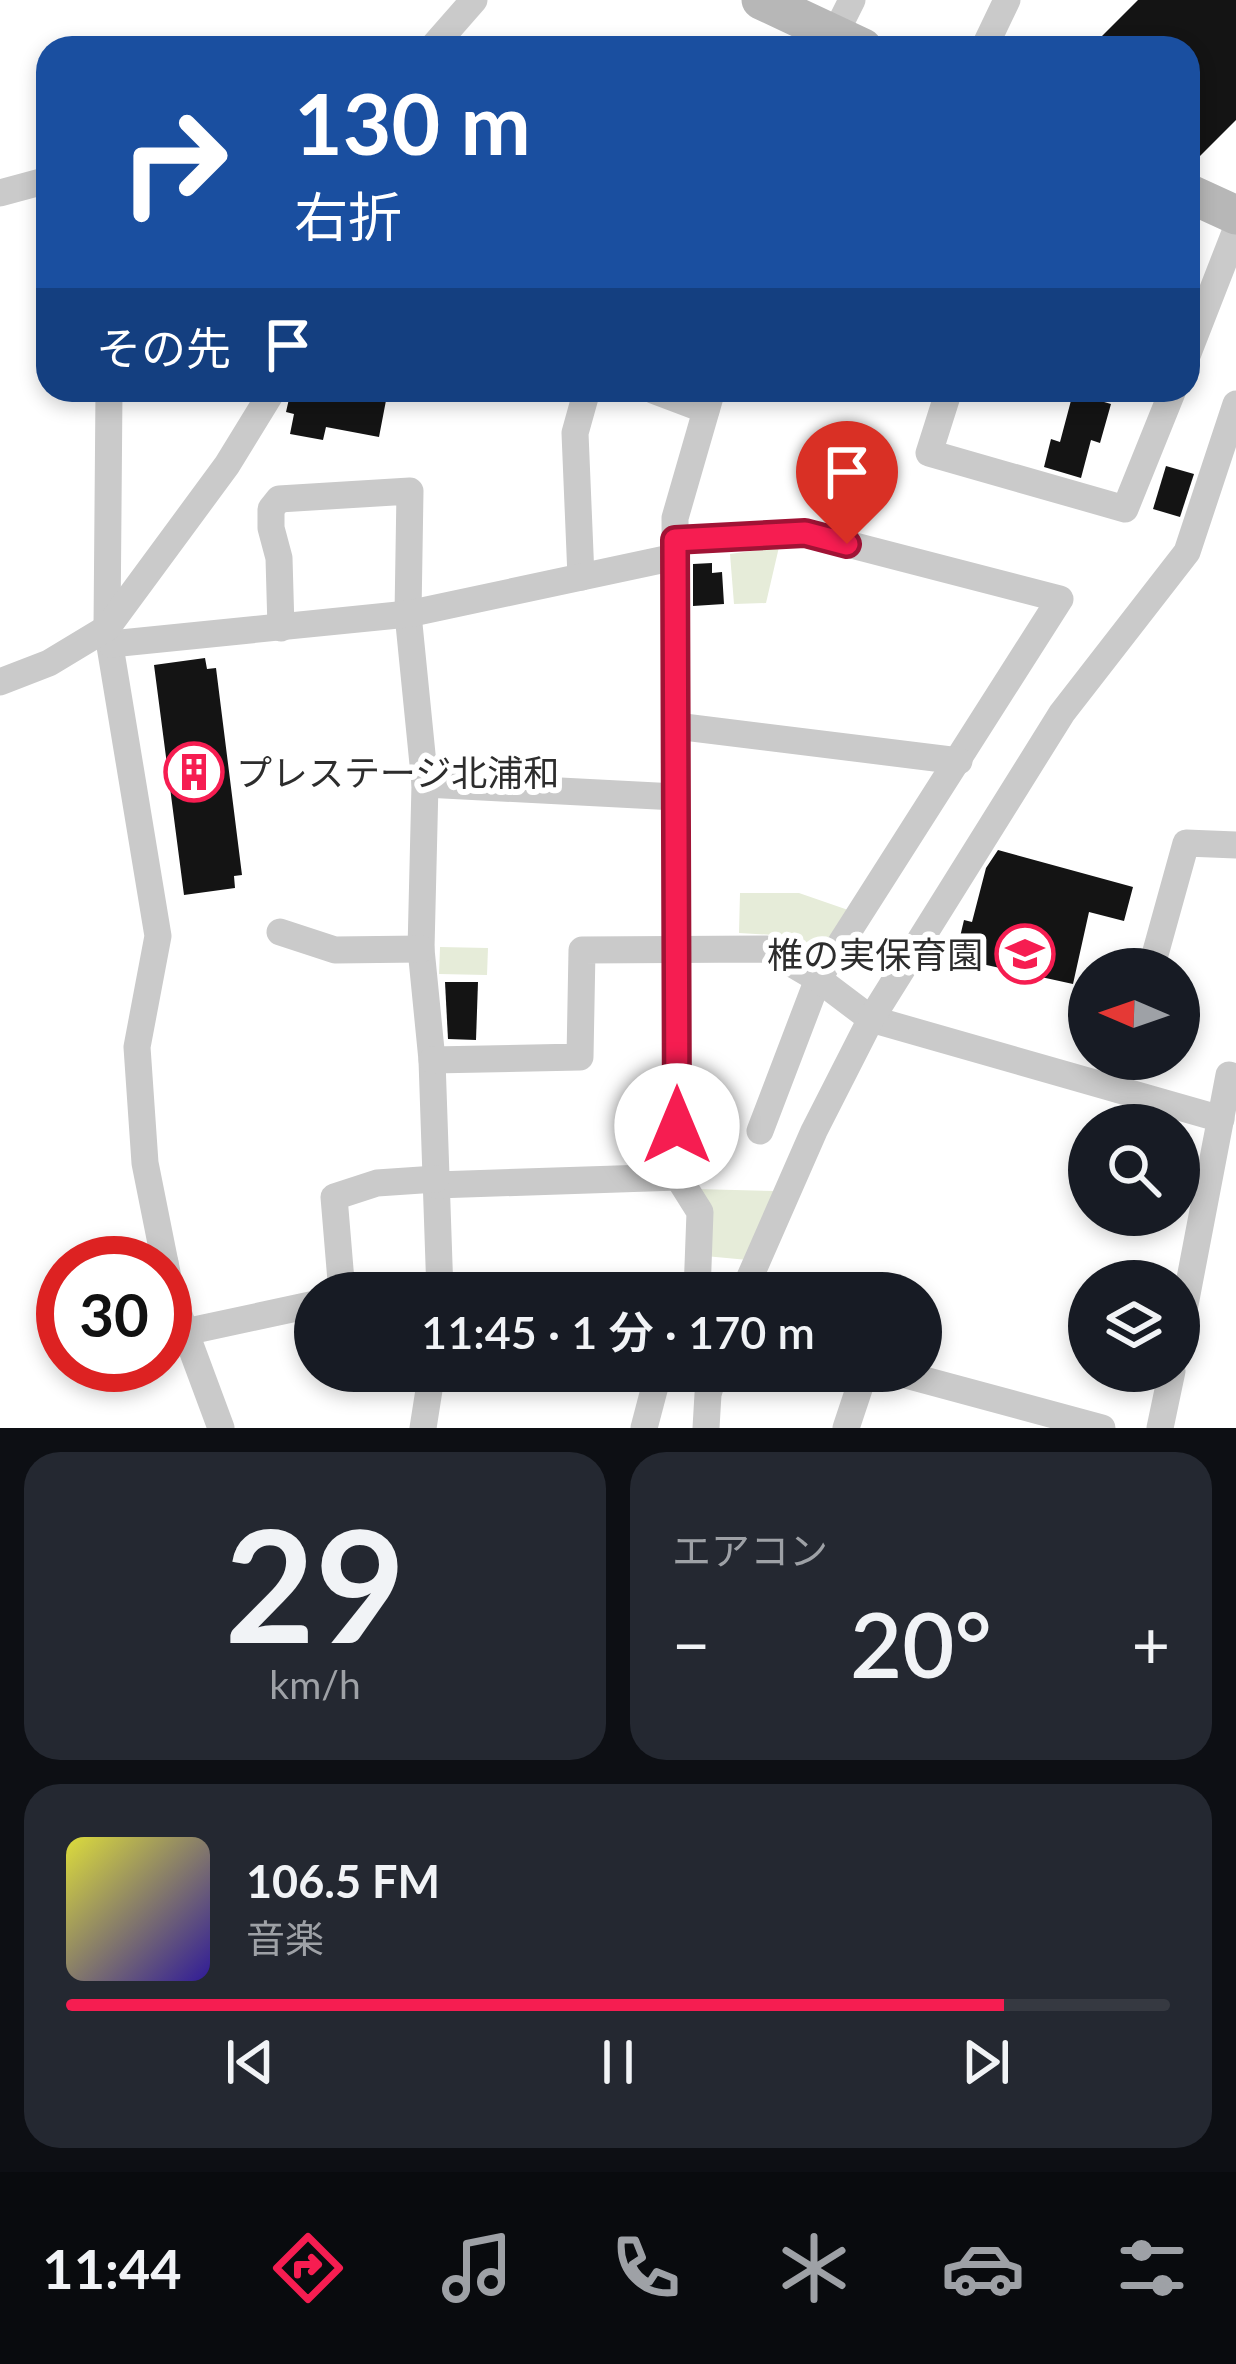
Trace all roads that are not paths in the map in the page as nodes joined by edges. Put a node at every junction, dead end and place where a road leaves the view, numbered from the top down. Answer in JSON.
{"nodes":[{"id":1,"x":474,"y":0,"type":"edge"},
{"id":2,"x":761,"y":0,"type":"edge"},
{"id":3,"x":1007,"y":0,"type":"edge"},
{"id":4,"x":442,"y":36,"type":"edge"},
{"id":5,"x":854,"y":36,"type":"edge"},
{"id":6,"x":990,"y":36,"type":"edge"},
{"id":7,"x":36,"y":183,"type":"edge"},
{"id":8,"x":0,"y":193,"type":"edge"},
{"id":9,"x":1200,"y":198,"type":"edge"},
{"id":10,"x":1236,"y":215,"type":"edge"},
{"id":11,"x":1236,"y":230,"type":"edge"},
{"id":12,"x":1200,"y":322,"type":"edge"},
{"id":13,"x":110,"y":402,"type":"edge"},
{"id":14,"x":266,"y":402,"type":"edge"},
{"id":15,"x":583,"y":402,"type":"edge"},
{"id":16,"x":708,"y":402,"type":"edge"},
{"id":17,"x":945,"y":402,"type":"edge"},
{"id":18,"x":1168,"y":402,"type":"edge"},
{"id":19,"x":1236,"y":404,"type":"edge"},
{"id":20,"x":675,"y":548,"type":"junction"},
{"id":21,"x":581,"y":577,"type":"junction"},
{"id":22,"x":408,"y":614,"type":"junction"},
{"id":23,"x":281,"y":628,"type":"junction"},
{"id":24,"x":109,"y":636,"type":"junction"},
{"id":25,"x":0,"y":682,"type":"edge"},
{"id":26,"x":676,"y":726,"type":"junction"},
{"id":27,"x":959,"y":761,"type":"junction"},
{"id":28,"x":425,"y":784,"type":"junction"},
{"id":29,"x":676,"y":797,"type":"junction"},
{"id":30,"x":1236,"y":845,"type":"edge"},
{"id":31,"x":280,"y":932,"type":"dead end"},
{"id":32,"x":677,"y":947,"type":"junction"},
{"id":33,"x":1156,"y":948,"type":"edge"},
{"id":34,"x":421,"y":949,"type":"junction"},
{"id":35,"x":818,"y":979,"type":"junction"},
{"id":36,"x":871,"y":1019,"type":"junction"},
{"id":37,"x":433,"y":1060,"type":"junction"},
{"id":38,"x":1236,"y":1077,"type":"edge"},
{"id":39,"x":1119,"y":1080,"type":"edge"},
{"id":40,"x":1117,"y":1089,"type":"junction"},
{"id":41,"x":1221,"y":1119,"type":"junction"},
{"id":42,"x":760,"y":1131,"type":"dead end"},
{"id":43,"x":677,"y":1178,"type":"junction"},
{"id":44,"x":436,"y":1182,"type":"junction"},
{"id":45,"x":160,"y":1236,"type":"edge"},
{"id":46,"x":1194,"y":1260,"type":"edge"},
{"id":47,"x":340,"y":1272,"type":"edge"},
{"id":48,"x":439,"y":1272,"type":"edge"},
{"id":49,"x":698,"y":1272,"type":"edge"},
{"id":50,"x":752,"y":1272,"type":"edge"},
{"id":51,"x":294,"y":1309,"type":"edge"},
{"id":52,"x":192,"y":1331,"type":"edge"},
{"id":53,"x":192,"y":1351,"type":"edge"},
{"id":54,"x":942,"y":1389,"type":"edge"},
{"id":55,"x":428,"y":1392,"type":"edge"},
{"id":56,"x":653,"y":1392,"type":"edge"},
{"id":57,"x":709,"y":1392,"type":"edge"},
{"id":58,"x":858,"y":1392,"type":"edge"},
{"id":59,"x":1168,"y":1392,"type":"edge"},
{"id":60,"x":1030,"y":1419,"type":"edge"},
{"id":61,"x":221,"y":1428,"type":"edge"},
{"id":62,"x":423,"y":1428,"type":"edge"},
{"id":63,"x":644,"y":1428,"type":"edge"},
{"id":64,"x":706,"y":1428,"type":"edge"},
{"id":65,"x":846,"y":1428,"type":"edge"},
{"id":66,"x":1102,"y":1428,"type":"edge"},
{"id":67,"x":1160,"y":1428,"type":"edge"}],
"edges":[{"from":1,"to":4,"type":"street"},
{"from":2,"to":5,"type":"street"},
{"from":3,"to":6,"type":"street"},
{"from":7,"to":8,"type":"street"},
{"from":9,"to":10,"type":"street"},
{"from":11,"to":12,"type":"street"},
{"from":13,"to":24,"type":"street"},
{"from":14,"to":24,"type":"street"},
{"from":15,"to":21,"type":"street"},
{"from":16,"to":20,"type":"street"},
{"from":17,"to":18,"type":"street"},
{"from":19,"to":36,"type":"street"},
{"from":20,"to":21,"type":"street"},
{"from":20,"to":26,"type":"street"},
{"from":20,"to":27,"type":"street"},
{"from":21,"to":22,"type":"street"},
{"from":22,"to":23,"type":"street"},
{"from":22,"to":23,"type":"street"},
{"from":22,"to":28,"type":"street"},
{"from":23,"to":24,"type":"street"},
{"from":24,"to":25,"type":"street"},
{"from":24,"to":45,"type":"street"},
{"from":26,"to":27,"type":"street"},
{"from":26,"to":29,"type":"street"},
{"from":27,"to":35,"type":"street"},
{"from":28,"to":29,"type":"street"},
{"from":28,"to":34,"type":"street"},
{"from":29,"to":32,"type":"street"},
{"from":30,"to":33,"type":"street"},
{"from":31,"to":34,"type":"street"},
{"from":32,"to":35,"type":"street"},
{"from":32,"to":37,"type":"street"},
{"from":32,"to":43,"type":"street"},
{"from":34,"to":37,"type":"street"},
{"from":35,"to":36,"type":"street"},
{"from":35,"to":42,"type":"street"},
{"from":36,"to":40,"type":"street"},
{"from":36,"to":50,"type":"street"},
{"from":37,"to":44,"type":"street"},
{"from":38,"to":41,"type":"street"},
{"from":39,"to":40,"type":"street"},
{"from":40,"to":41,"type":"street"},
{"from":41,"to":46,"type":"street"},
{"from":43,"to":44,"type":"street"},
{"from":43,"to":49,"type":"street"},
{"from":44,"to":47,"type":"street"},
{"from":44,"to":48,"type":"street"},
{"from":51,"to":52,"type":"street"},
{"from":53,"to":61,"type":"street"},
{"from":54,"to":60,"type":"street"},
{"from":55,"to":62,"type":"street"},
{"from":56,"to":63,"type":"street"},
{"from":57,"to":64,"type":"street"},
{"from":58,"to":65,"type":"street"},
{"from":59,"to":67,"type":"street"},
{"from":60,"to":66,"type":"street"}]}
